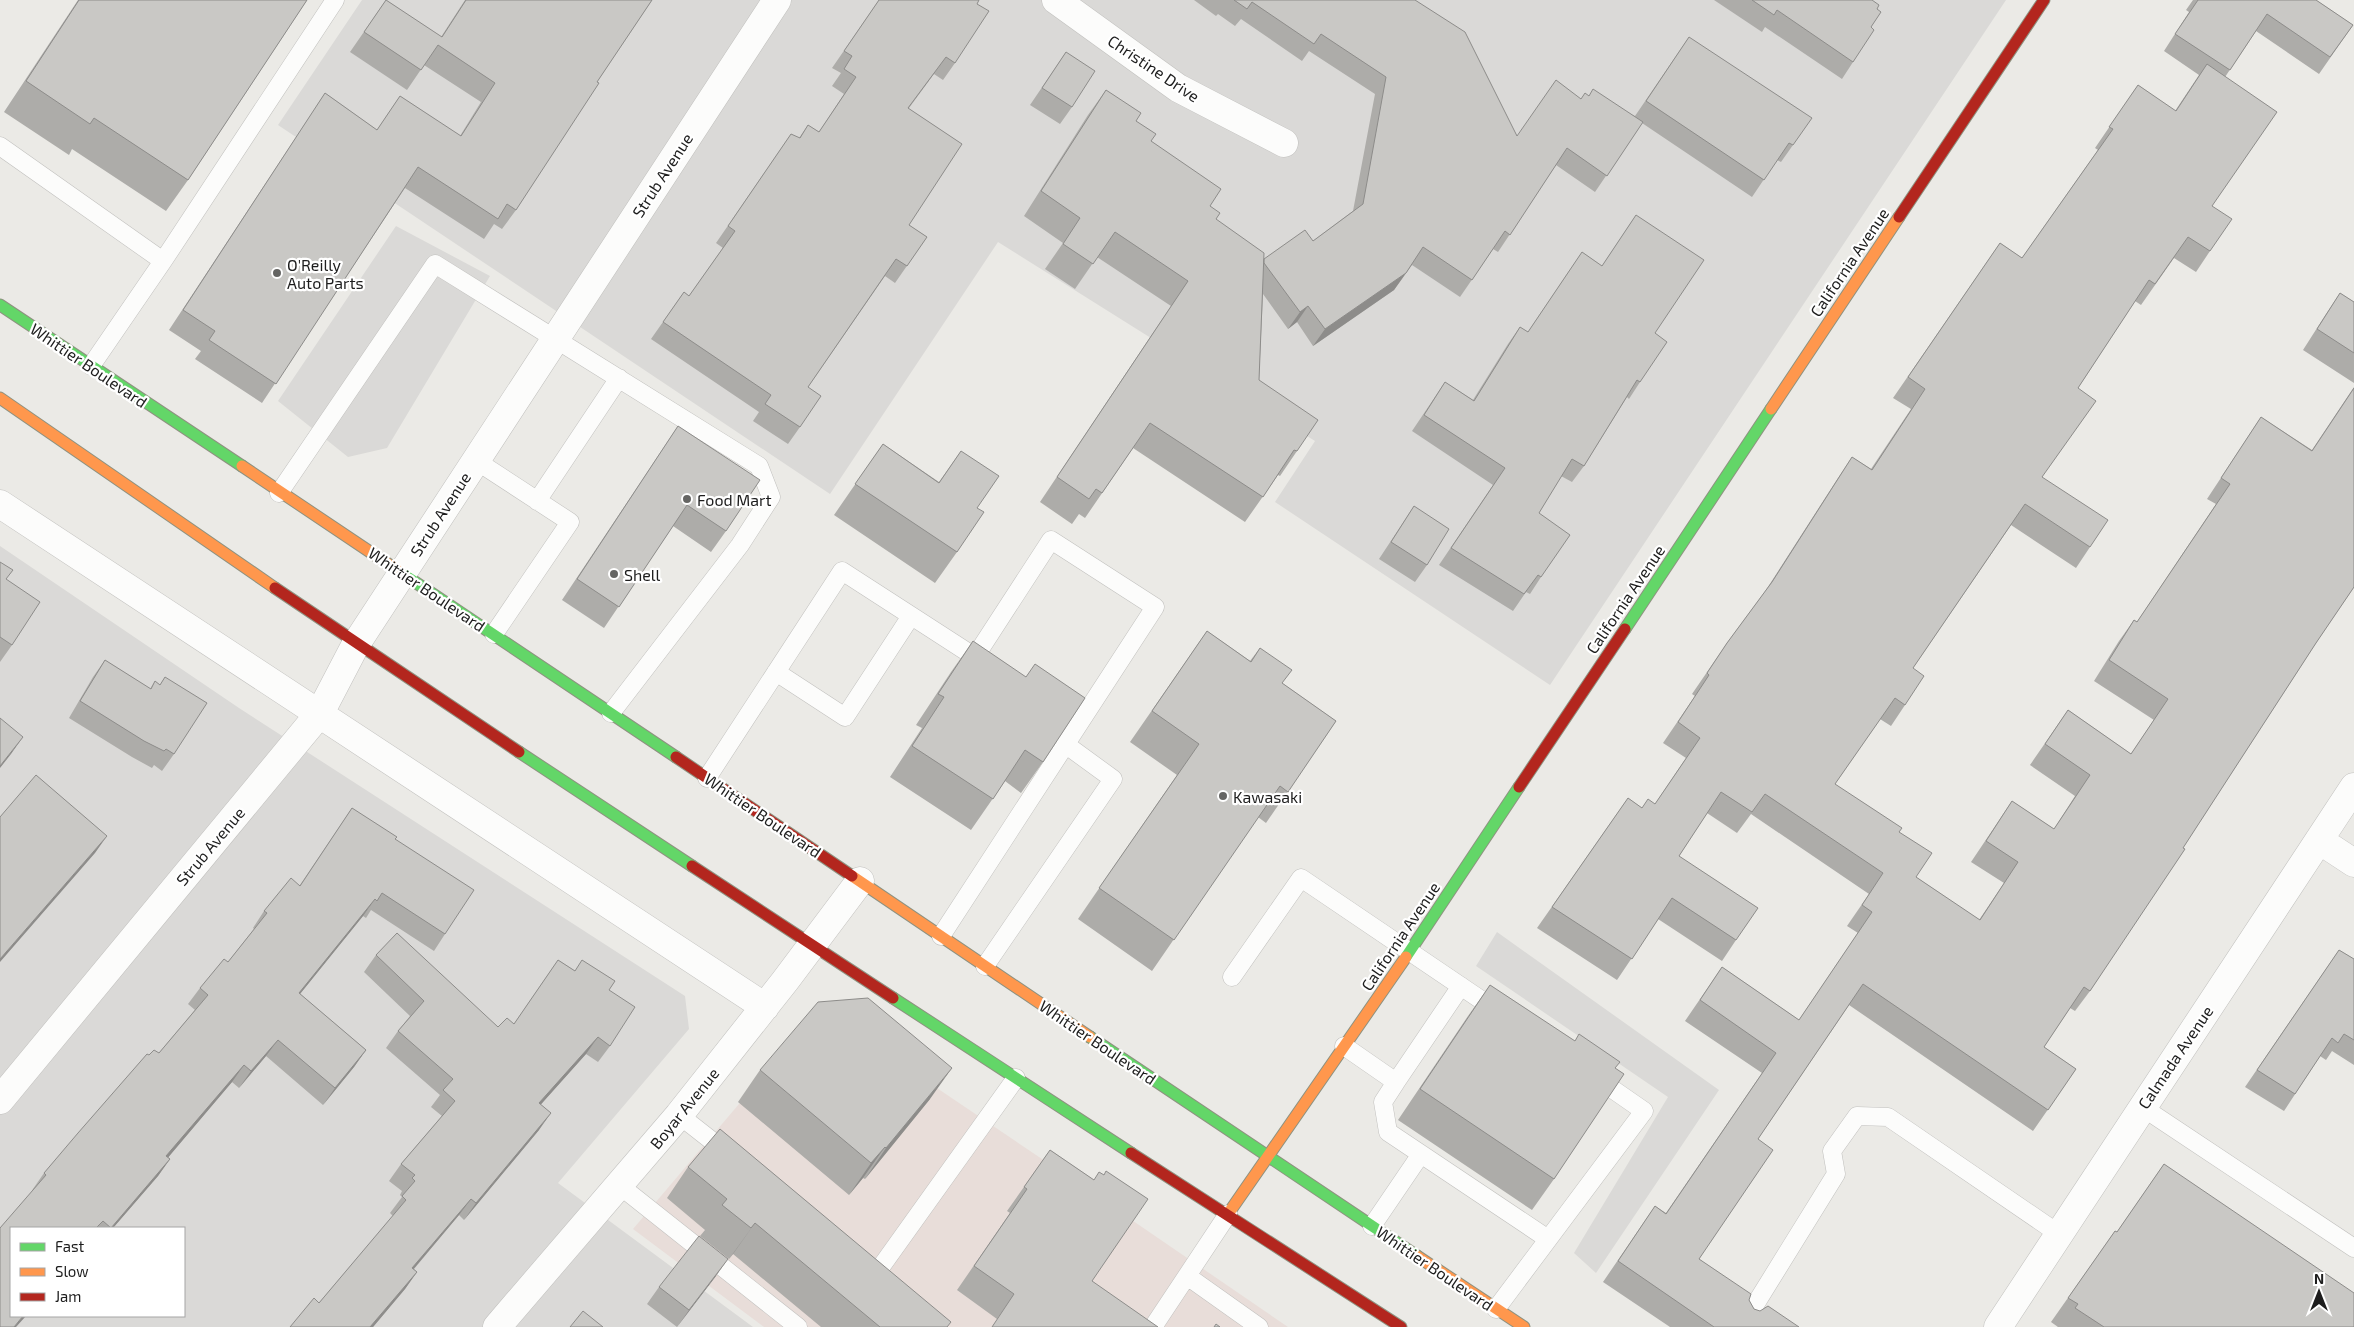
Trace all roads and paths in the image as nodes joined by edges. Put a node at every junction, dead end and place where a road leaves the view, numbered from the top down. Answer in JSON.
{"nodes":[{"id":1,"x":334,"y":0,"type":"edge"},
{"id":2,"x":777,"y":0,"type":"edge"},
{"id":3,"x":1056,"y":0,"type":"edge"},
{"id":4,"x":2044,"y":0,"type":"edge"},
{"id":5,"x":1284,"y":143,"type":"dead end"},
{"id":6,"x":0,"y":146,"type":"edge"},
{"id":7,"x":163,"y":261,"type":"junction"},
{"id":8,"x":0,"y":305,"type":"edge"},
{"id":9,"x":555,"y":338,"type":"junction"},
{"id":10,"x":91,"y":366,"type":"junction"},
{"id":11,"x":619,"y":378,"type":"junction"},
{"id":12,"x":0,"y":398,"type":"edge"},
{"id":13,"x":475,"y":460,"type":"junction"},
{"id":14,"x":279,"y":493,"type":"junction"},
{"id":15,"x":537,"y":501,"type":"junction"},
{"id":16,"x":0,"y":504,"type":"edge"},
{"id":17,"x":402,"y":573,"type":"junction"},
{"id":18,"x":910,"y":616,"type":"junction"},
{"id":19,"x":494,"y":634,"type":"junction"},
{"id":20,"x":356,"y":644,"type":"junction"},
{"id":21,"x":975,"y":657,"type":"junction"},
{"id":22,"x":990,"y":668,"type":"edge"},
{"id":23,"x":776,"y":672,"type":"junction"},
{"id":24,"x":320,"y":713,"type":"junction"},
{"id":25,"x":611,"y":713,"type":"junction"},
{"id":26,"x":1062,"y":714,"type":"edge"},
{"id":27,"x":1078,"y":724,"type":"junction"},
{"id":28,"x":1065,"y":744,"type":"junction"},
{"id":29,"x":707,"y":778,"type":"junction"},
{"id":30,"x":2354,"y":787,"type":"edge"},
{"id":31,"x":2319,"y":840,"type":"junction"},
{"id":32,"x":2354,"y":862,"type":"edge"},
{"id":33,"x":860,"y":881,"type":"junction"},
{"id":34,"x":941,"y":936,"type":"junction"},
{"id":35,"x":812,"y":946,"type":"junction"},
{"id":36,"x":1409,"y":952,"type":"junction"},
{"id":37,"x":985,"y":966,"type":"junction"},
{"id":38,"x":1232,"y":977,"type":"dead end"},
{"id":39,"x":1461,"y":986,"type":"junction"},
{"id":40,"x":765,"y":1006,"type":"junction"},
{"id":41,"x":1509,"y":1019,"type":"edge"},
{"id":42,"x":1344,"y":1046,"type":"junction"},
{"id":43,"x":1581,"y":1067,"type":"edge"},
{"id":44,"x":1016,"y":1078,"type":"junction"},
{"id":45,"x":1396,"y":1082,"type":"junction"},
{"id":46,"x":0,"y":1100,"type":"edge"},
{"id":47,"x":2142,"y":1107,"type":"junction"},
{"id":48,"x":679,"y":1115,"type":"junction"},
{"id":49,"x":1421,"y":1154,"type":"junction"},
{"id":50,"x":1268,"y":1157,"type":"junction"},
{"id":51,"x":740,"y":1163,"type":"edge"},
{"id":52,"x":619,"y":1185,"type":"junction"},
{"id":53,"x":1228,"y":1214,"type":"junction"},
{"id":54,"x":1372,"y":1226,"type":"junction"},
{"id":55,"x":2059,"y":1234,"type":"junction"},
{"id":56,"x":1548,"y":1239,"type":"junction"},
{"id":57,"x":2354,"y":1248,"type":"edge"},
{"id":58,"x":863,"y":1259,"type":"edge"},
{"id":59,"x":878,"y":1271,"type":"junction"},
{"id":60,"x":1187,"y":1276,"type":"junction"},
{"id":61,"x":893,"y":1284,"type":"edge"},
{"id":62,"x":1496,"y":1309,"type":"junction"},
{"id":63,"x":1745,"y":1321,"type":"edge"},
{"id":64,"x":497,"y":1327,"type":"edge"},
{"id":65,"x":798,"y":1327,"type":"edge"},
{"id":66,"x":1153,"y":1327,"type":"edge"},
{"id":67,"x":1259,"y":1327,"type":"edge"},
{"id":68,"x":1401,"y":1327,"type":"edge"},
{"id":69,"x":1524,"y":1327,"type":"edge"},
{"id":70,"x":1998,"y":1327,"type":"edge"}],
"edges":[{"from":1,"to":7,"type":"lane"},
{"from":2,"to":9,"type":"street","name":"Strub Avenue"},
{"from":3,"to":5,"type":"street","name":"Christine Drive"},
{"from":4,"to":36,"type":"main road","name":"California Avenue"},
{"from":6,"to":7,"type":"lane"},
{"from":7,"to":10,"type":"lane"},
{"from":8,"to":10,"type":"main road","name":"Whittier Boulevard"},
{"from":9,"to":11,"type":"lane"},
{"from":9,"to":13,"type":"street","name":"Strub Avenue"},
{"from":9,"to":14,"type":"lane"},
{"from":10,"to":14,"type":"main road","name":"Whittier Boulevard"},
{"from":11,"to":15,"type":"lane"},
{"from":11,"to":25,"type":"lane"},
{"from":12,"to":20,"type":"main road"},
{"from":13,"to":15,"type":"lane"},
{"from":13,"to":17,"type":"street","name":"Strub Avenue"},
{"from":14,"to":17,"type":"main road","name":"Whittier Boulevard"},
{"from":15,"to":19,"type":"lane"},
{"from":16,"to":24,"type":"street"},
{"from":17,"to":19,"type":"main road","name":"Whittier Boulevard"},
{"from":17,"to":20,"type":"street","name":"Strub Avenue"},
{"from":18,"to":21,"type":"lane"},
{"from":18,"to":23,"type":"lane"},
{"from":18,"to":23,"type":"lane"},
{"from":19,"to":25,"type":"main road","name":"Whittier Boulevard"},
{"from":20,"to":24,"type":"street","name":"Strub Avenue"},
{"from":20,"to":35,"type":"main road"},
{"from":21,"to":22,"type":"lane"},
{"from":21,"to":27,"type":"lane"},
{"from":23,"to":29,"type":"lane"},
{"from":24,"to":40,"type":"street"},
{"from":24,"to":46,"type":"street","name":"Strub Avenue"},
{"from":25,"to":29,"type":"main road","name":"Whittier Boulevard"},
{"from":26,"to":27,"type":"lane"},
{"from":27,"to":28,"type":"lane"},
{"from":28,"to":34,"type":"lane"},
{"from":28,"to":37,"type":"lane"},
{"from":29,"to":33,"type":"main road","name":"Whittier Boulevard"},
{"from":30,"to":31,"type":"street","name":"Calmada Avenue"},
{"from":31,"to":32,"type":"street"},
{"from":31,"to":47,"type":"street","name":"Calmada Avenue"},
{"from":33,"to":34,"type":"main road","name":"Whittier Boulevard"},
{"from":33,"to":35,"type":"street","name":"Boyar Avenue"},
{"from":34,"to":37,"type":"main road","name":"Whittier Boulevard"},
{"from":35,"to":40,"type":"street","name":"Boyar Avenue"},
{"from":35,"to":44,"type":"main road"},
{"from":36,"to":38,"type":"lane"},
{"from":36,"to":39,"type":"lane"},
{"from":36,"to":42,"type":"main road","name":"California Avenue"},
{"from":37,"to":50,"type":"main road","name":"Whittier Boulevard"},
{"from":39,"to":41,"type":"lane"},
{"from":39,"to":45,"type":"lane"},
{"from":40,"to":48,"type":"street","name":"Boyar Avenue"},
{"from":42,"to":45,"type":"lane"},
{"from":42,"to":50,"type":"main road","name":"California Avenue"},
{"from":43,"to":56,"type":"lane"},
{"from":44,"to":53,"type":"main road"},
{"from":44,"to":59,"type":"lane"},
{"from":45,"to":49,"type":"lane"},
{"from":47,"to":55,"type":"street","name":"Calmada Avenue"},
{"from":47,"to":57,"type":"lane"},
{"from":48,"to":51,"type":"lane"},
{"from":48,"to":52,"type":"street","name":"Boyar Avenue"},
{"from":49,"to":54,"type":"lane"},
{"from":49,"to":56,"type":"lane"},
{"from":50,"to":53,"type":"main road","name":"California Avenue"},
{"from":50,"to":54,"type":"main road","name":"Whittier Boulevard"},
{"from":52,"to":64,"type":"street","name":"Boyar Avenue"},
{"from":52,"to":65,"type":"lane"},
{"from":53,"to":60,"type":"lane"},
{"from":53,"to":68,"type":"main road"},
{"from":54,"to":62,"type":"main road","name":"Whittier Boulevard"},
{"from":55,"to":63,"type":"lane"},
{"from":55,"to":70,"type":"street","name":"Calmada Avenue"},
{"from":56,"to":62,"type":"lane"},
{"from":58,"to":59,"type":"lane"},
{"from":59,"to":61,"type":"lane"},
{"from":60,"to":66,"type":"lane"},
{"from":60,"to":67,"type":"lane"},
{"from":62,"to":69,"type":"main road","name":"Whittier Boulevard"}]}
